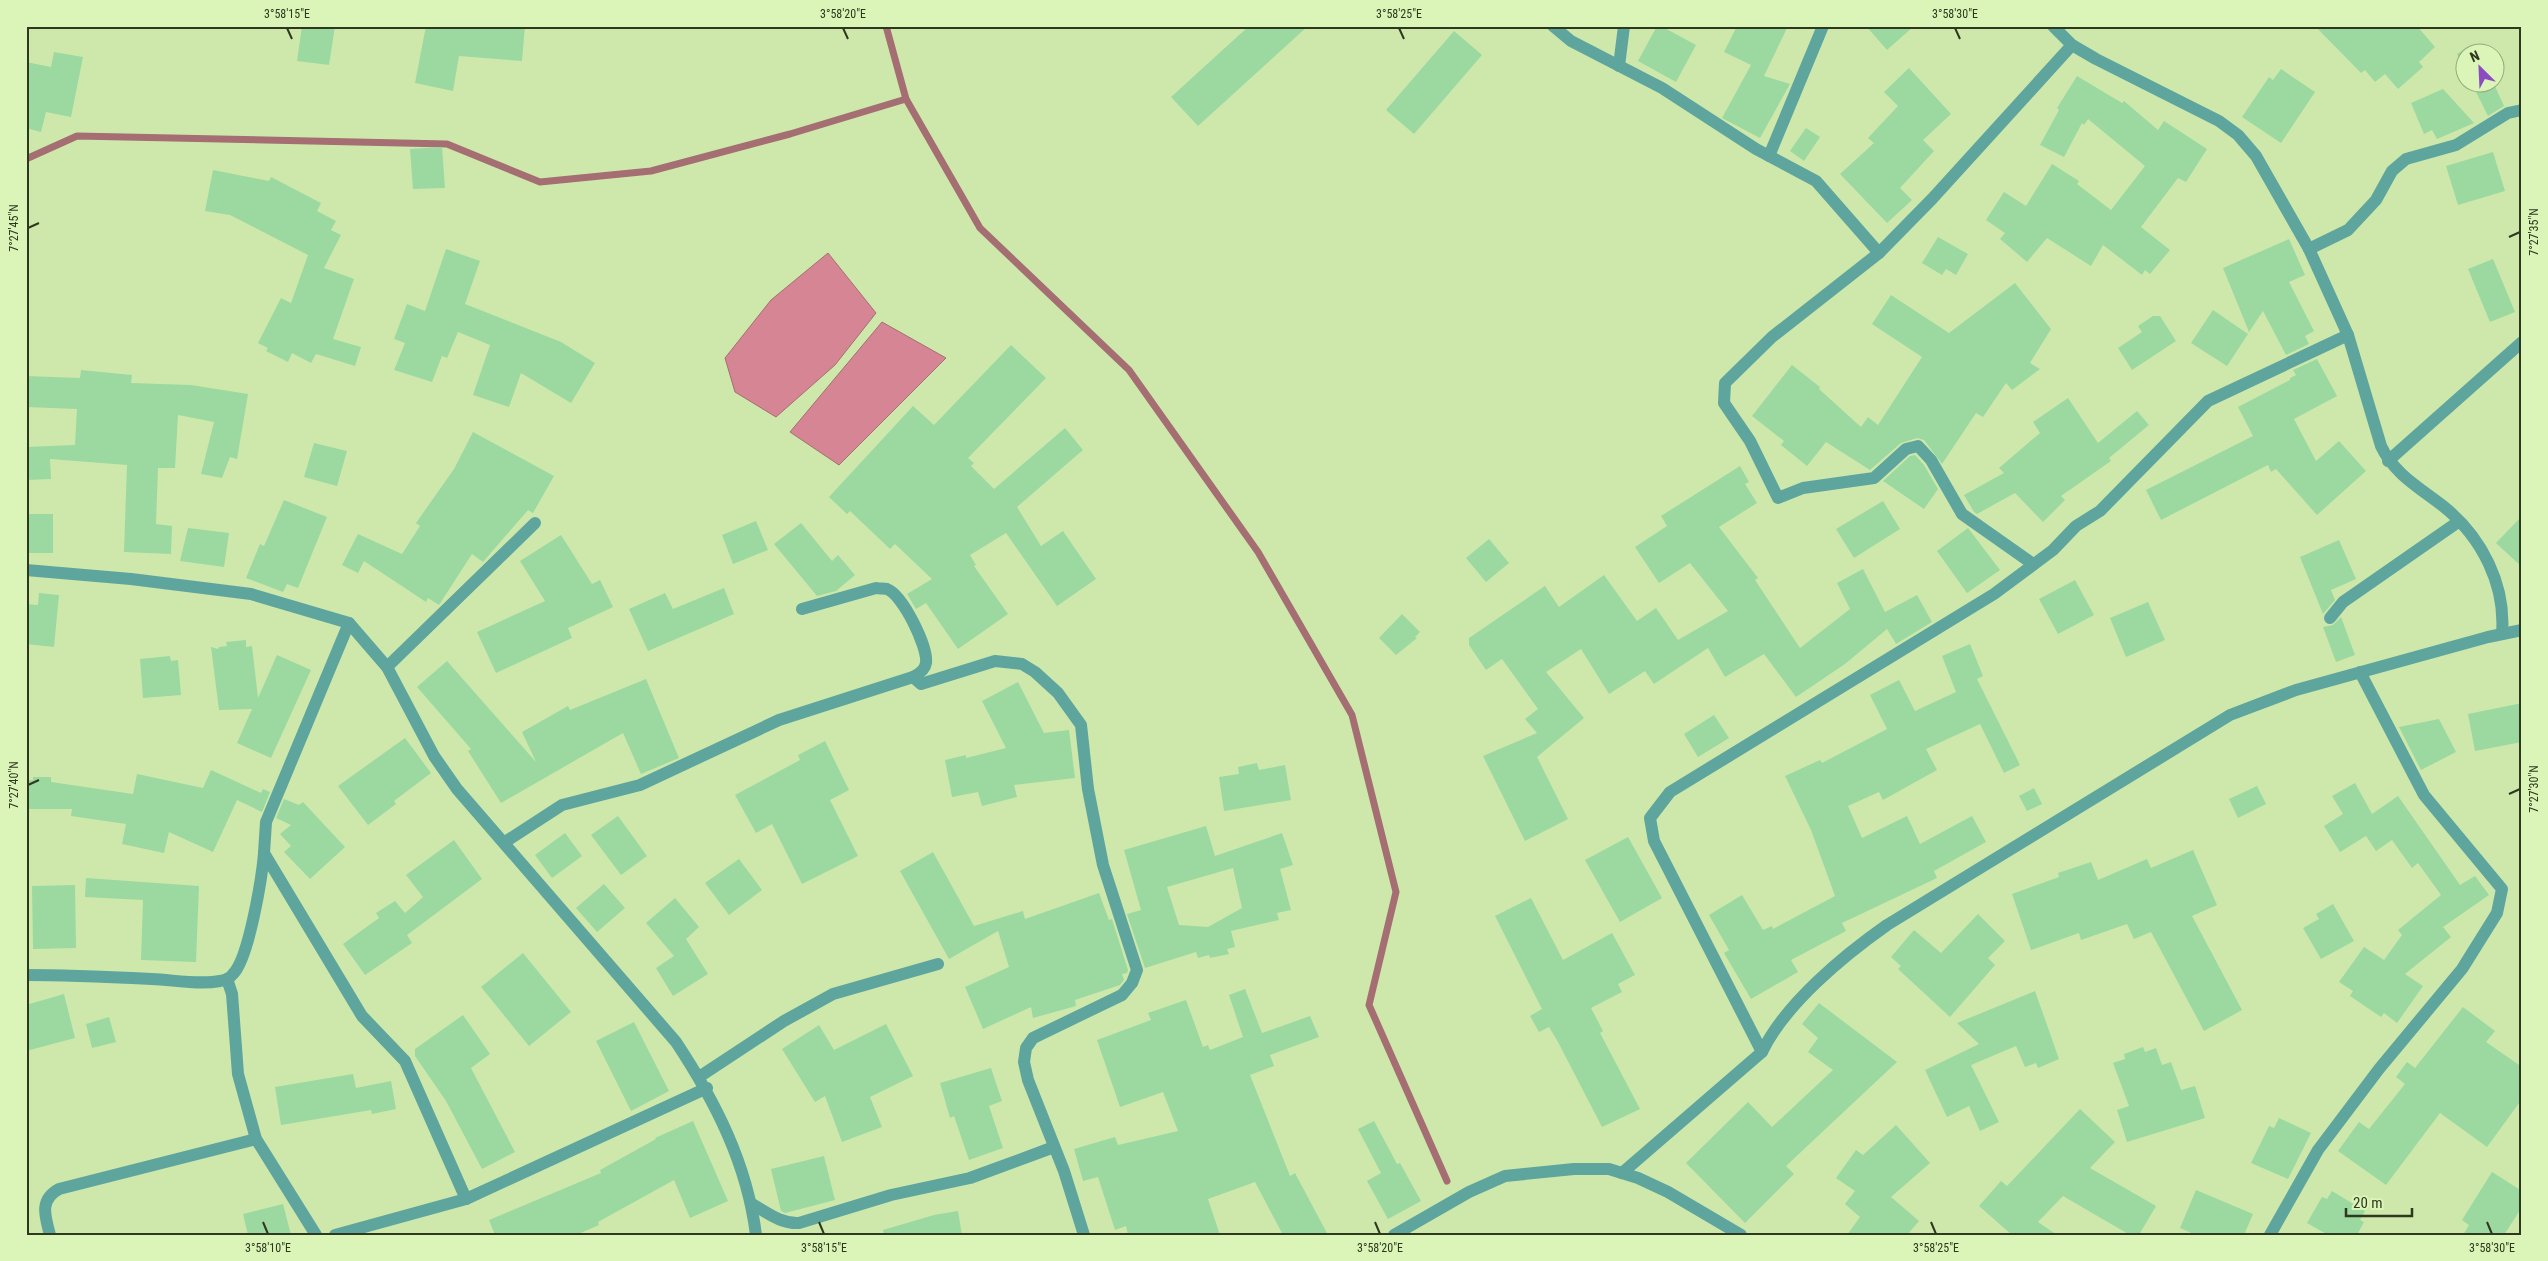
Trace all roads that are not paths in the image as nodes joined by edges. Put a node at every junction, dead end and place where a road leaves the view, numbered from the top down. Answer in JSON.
{"nodes":[{"id":1,"x":1553,"y":26,"type":"edge"},
{"id":2,"x":1624,"y":26,"type":"edge"},
{"id":3,"x":1823,"y":26,"type":"edge"},
{"id":4,"x":2053,"y":26,"type":"edge"},
{"id":5,"x":2072,"y":45,"type":"junction"},
{"id":6,"x":1619,"y":66,"type":"junction"},
{"id":7,"x":2522,"y":110,"type":"edge"},
{"id":8,"x":1768,"y":156,"type":"junction"},
{"id":9,"x":2309,"y":249,"type":"junction"},
{"id":10,"x":1879,"y":253,"type":"junction"},
{"id":11,"x":2348,"y":335,"type":"junction"},
{"id":12,"x":2522,"y":342,"type":"edge"},
{"id":13,"x":2388,"y":461,"type":"junction"},
{"id":14,"x":2458,"y":522,"type":"junction"},
{"id":15,"x":536,"y":523,"type":"dead end"},
{"id":16,"x":2033,"y":564,"type":"junction"},
{"id":17,"x":26,"y":570,"type":"edge"},
{"id":18,"x":802,"y":609,"type":"dead end"},
{"id":19,"x":2330,"y":618,"type":"dead end"},
{"id":20,"x":349,"y":623,"type":"junction"},
{"id":21,"x":2522,"y":630,"type":"edge"},
{"id":22,"x":2502,"y":634,"type":"junction"},
{"id":23,"x":387,"y":667,"type":"junction"},
{"id":24,"x":2360,"y":672,"type":"junction"},
{"id":25,"x":913,"y":677,"type":"junction"},
{"id":26,"x":505,"y":842,"type":"junction"},
{"id":27,"x":264,"y":853,"type":"junction"},
{"id":28,"x":938,"y":964,"type":"dead end"},
{"id":29,"x":26,"y":975,"type":"edge"},
{"id":30,"x":227,"y":979,"type":"junction"},
{"id":31,"x":1762,"y":1052,"type":"junction"},
{"id":32,"x":699,"y":1076,"type":"junction"},
{"id":33,"x":707,"y":1088,"type":"junction"},
{"id":34,"x":256,"y":1139,"type":"junction"},
{"id":35,"x":1054,"y":1147,"type":"junction"},
{"id":36,"x":1622,"y":1173,"type":"junction"},
{"id":37,"x":466,"y":1198,"type":"junction"},
{"id":38,"x":752,"y":1204,"type":"junction"},
{"id":39,"x":50,"y":1235,"type":"edge"},
{"id":40,"x":316,"y":1235,"type":"edge"},
{"id":41,"x":335,"y":1235,"type":"edge"},
{"id":42,"x":756,"y":1235,"type":"edge"},
{"id":43,"x":1084,"y":1235,"type":"edge"},
{"id":44,"x":1394,"y":1235,"type":"edge"},
{"id":45,"x":1741,"y":1235,"type":"edge"},
{"id":46,"x":2270,"y":1235,"type":"edge"}],
"edges":[{"from":1,"to":6,"type":"street"},
{"from":2,"to":6,"type":"street"},
{"from":3,"to":8,"type":"street"},
{"from":4,"to":5,"type":"street"},
{"from":5,"to":9,"type":"street"},
{"from":5,"to":10,"type":"street"},
{"from":6,"to":8,"type":"street"},
{"from":7,"to":9,"type":"street"},
{"from":8,"to":10,"type":"street"},
{"from":9,"to":11,"type":"street"},
{"from":10,"to":16,"type":"street"},
{"from":11,"to":13,"type":"street"},
{"from":11,"to":16,"type":"street"},
{"from":12,"to":13,"type":"street"},
{"from":13,"to":14,"type":"street"},
{"from":14,"to":19,"type":"street"},
{"from":14,"to":22,"type":"street"},
{"from":15,"to":23,"type":"street"},
{"from":16,"to":31,"type":"street"},
{"from":17,"to":20,"type":"street"},
{"from":18,"to":25,"type":"street"},
{"from":20,"to":23,"type":"street"},
{"from":20,"to":27,"type":"street"},
{"from":21,"to":22,"type":"street"},
{"from":22,"to":24,"type":"street"},
{"from":23,"to":26,"type":"street"},
{"from":24,"to":31,"type":"street"},
{"from":24,"to":46,"type":"street"},
{"from":25,"to":26,"type":"street"},
{"from":25,"to":35,"type":"street"},
{"from":26,"to":32,"type":"street"},
{"from":27,"to":30,"type":"street"},
{"from":27,"to":37,"type":"street"},
{"from":28,"to":32,"type":"street"},
{"from":29,"to":30,"type":"street"},
{"from":30,"to":34,"type":"street"},
{"from":31,"to":36,"type":"street"},
{"from":32,"to":33,"type":"street"},
{"from":33,"to":37,"type":"street"},
{"from":33,"to":38,"type":"street"},
{"from":34,"to":39,"type":"street"},
{"from":34,"to":40,"type":"street"},
{"from":35,"to":38,"type":"street"},
{"from":35,"to":43,"type":"street"},
{"from":36,"to":44,"type":"street"},
{"from":36,"to":45,"type":"street"},
{"from":37,"to":41,"type":"street"},
{"from":38,"to":42,"type":"street"}]}
